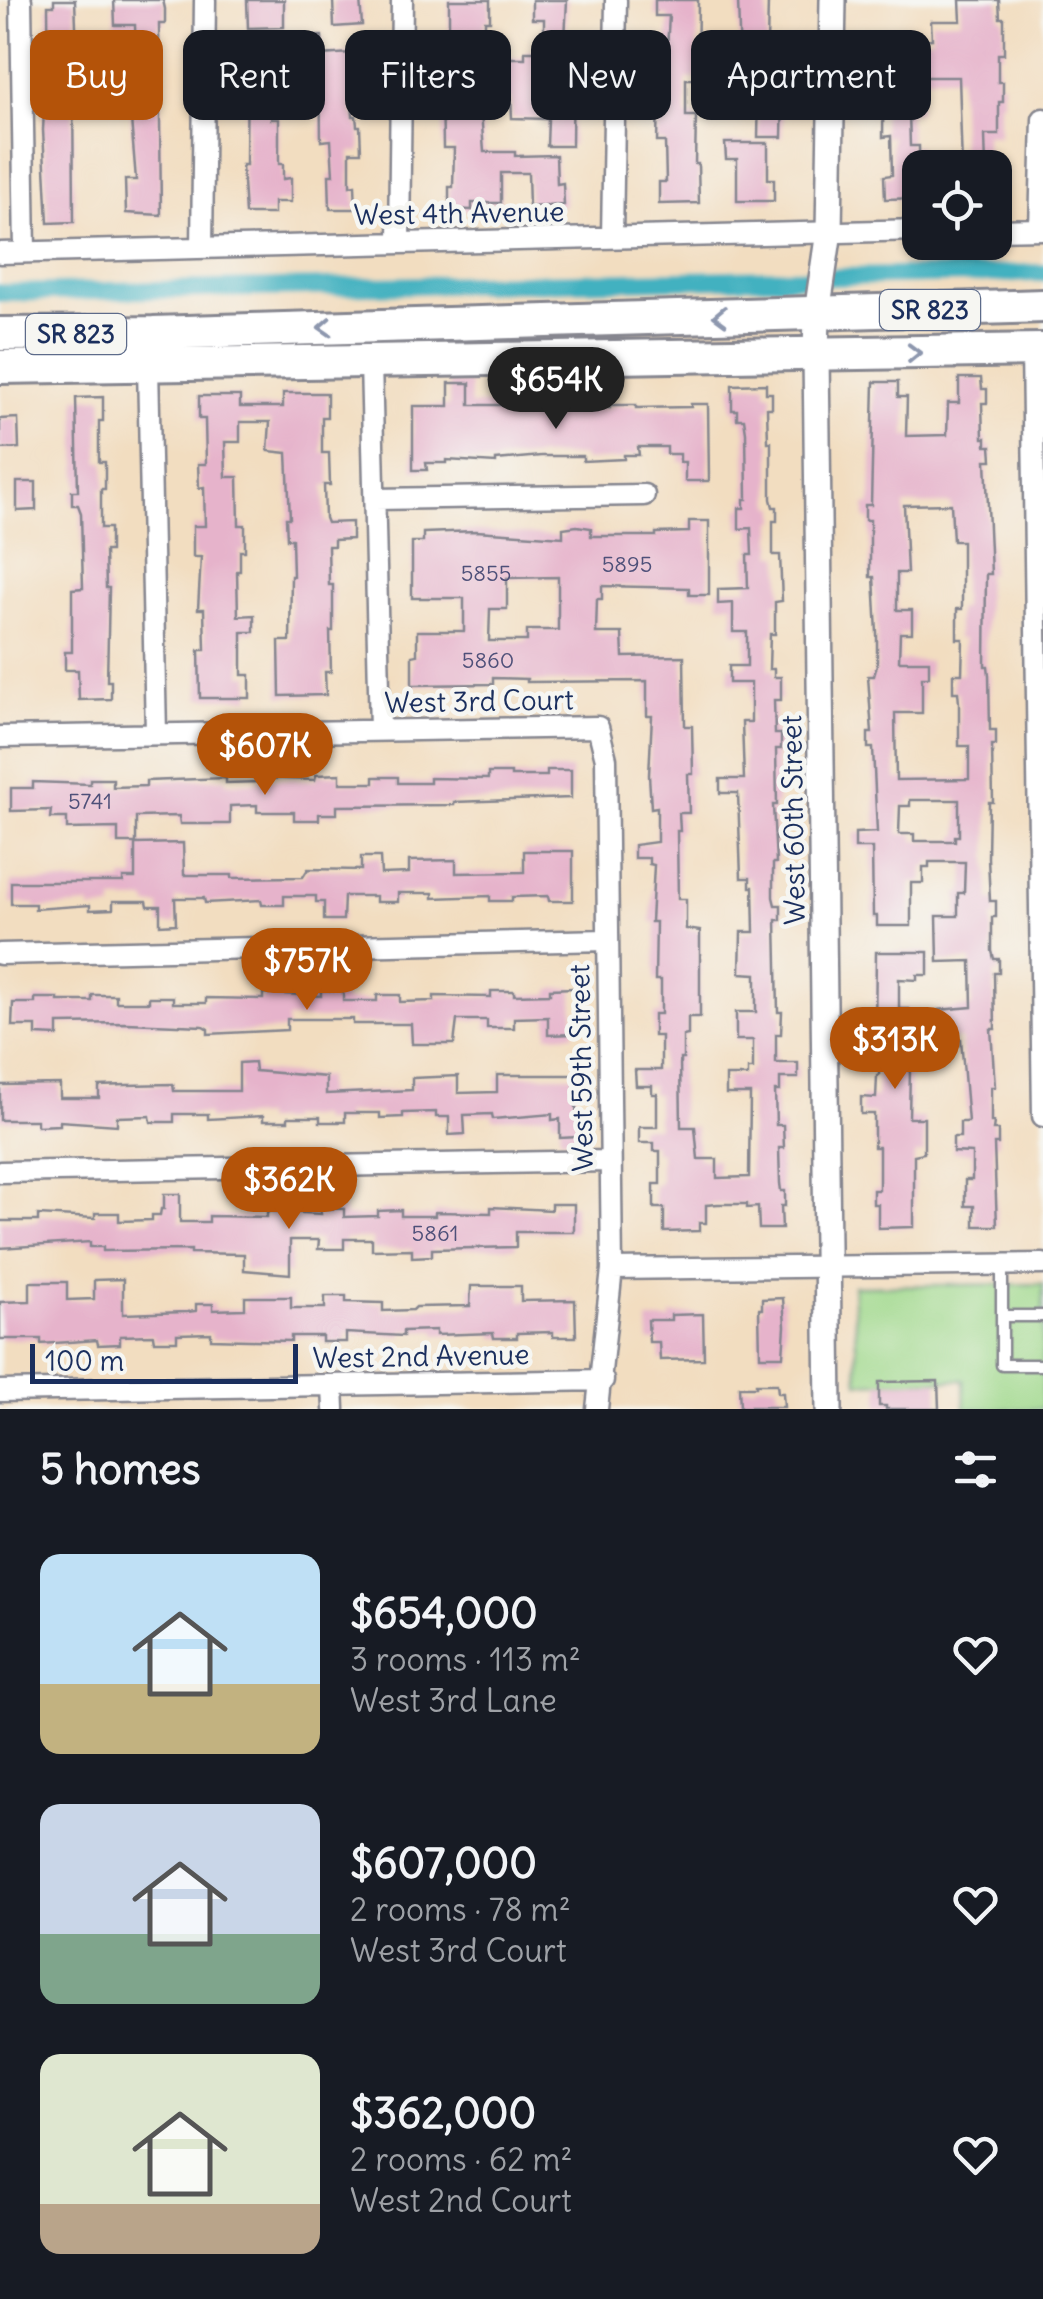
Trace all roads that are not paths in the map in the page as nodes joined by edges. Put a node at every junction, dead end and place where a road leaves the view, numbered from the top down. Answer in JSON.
{"nodes":[{"id":1,"x":21,"y":0,"type":"edge"},
{"id":2,"x":204,"y":0,"type":"edge"},
{"id":3,"x":402,"y":0,"type":"edge"},
{"id":4,"x":616,"y":0,"type":"edge"},
{"id":5,"x":833,"y":0,"type":"edge"},
{"id":6,"x":1043,"y":118,"type":"edge"},
{"id":7,"x":1042,"y":229,"type":"edge"},
{"id":8,"x":902,"y":230,"type":"edge"},
{"id":9,"x":1012,"y":230,"type":"edge"},
{"id":10,"x":828,"y":231,"type":"junction"},
{"id":11,"x":612,"y":238,"type":"junction"},
{"id":12,"x":399,"y":242,"type":"junction"},
{"id":13,"x":202,"y":248,"type":"junction"},
{"id":14,"x":0,"y":252,"type":"edge"},
{"id":15,"x":26,"y":252,"type":"junction"},
{"id":16,"x":1043,"y":306,"type":"edge"},
{"id":17,"x":817,"y":313,"type":"junction"},
{"id":18,"x":494,"y":322,"type":"junction"},
{"id":19,"x":152,"y":333,"type":"junction"},
{"id":20,"x":0,"y":334,"type":"edge"},
{"id":21,"x":1038,"y":350,"type":"edge"},
{"id":22,"x":816,"y":355,"type":"junction"},
{"id":23,"x":372,"y":362,"type":"junction"},
{"id":24,"x":148,"y":366,"type":"junction"},
{"id":25,"x":0,"y":367,"type":"edge"},
{"id":26,"x":644,"y":494,"type":"dead end"},
{"id":27,"x":375,"y":499,"type":"junction"},
{"id":28,"x":598,"y":726,"type":"joint"},
{"id":29,"x":380,"y":730,"type":"junction"},
{"id":30,"x":156,"y":734,"type":"junction"},
{"id":31,"x":0,"y":737,"type":"edge"},
{"id":32,"x":606,"y":940,"type":"junction"},
{"id":33,"x":0,"y":954,"type":"edge"},
{"id":34,"x":1043,"y":1116,"type":"edge"},
{"id":35,"x":610,"y":1161,"type":"junction"},
{"id":36,"x":0,"y":1172,"type":"edge"},
{"id":37,"x":1002,"y":1264,"type":"junction"},
{"id":38,"x":1043,"y":1264,"type":"edge"},
{"id":39,"x":830,"y":1266,"type":"junction"},
{"id":40,"x":612,"y":1270,"type":"junction"},
{"id":41,"x":1002,"y":1316,"type":"junction"},
{"id":42,"x":1043,"y":1316,"type":"edge"},
{"id":43,"x":1043,"y":1365,"type":"edge"},
{"id":44,"x":603,"y":1380,"type":"junction"},
{"id":45,"x":333,"y":1385,"type":"junction"},
{"id":46,"x":0,"y":1390,"type":"edge"},
{"id":47,"x":177,"y":1399,"type":"edge"},
{"id":48,"x":334,"y":1409,"type":"edge"},
{"id":49,"x":597,"y":1409,"type":"edge"},
{"id":50,"x":830,"y":1409,"type":"edge"}],
"edges":[{"from":1,"to":15,"type":"street"},
{"from":2,"to":13,"type":"street"},
{"from":3,"to":12,"type":"street"},
{"from":4,"to":11,"type":"street"},
{"from":5,"to":10,"type":"street","name":"West 60th Street"},
{"from":6,"to":7,"type":"street"},
{"from":7,"to":9,"type":"street"},
{"from":8,"to":10,"type":"street","name":"West 4th Avenue"},
{"from":10,"to":11,"type":"street","name":"West 4th Avenue"},
{"from":10,"to":17,"type":"street","name":"West 60th Street"},
{"from":11,"to":12,"type":"street","name":"West 4th Avenue"},
{"from":12,"to":13,"type":"street","name":"West 4th Avenue"},
{"from":13,"to":15,"type":"street","name":"West 4th Avenue"},
{"from":14,"to":15,"type":"street","name":"West 4th Avenue"},
{"from":16,"to":17,"type":"main road","number":"SR 823"},
{"from":17,"to":18,"type":"main road","number":"SR 823","one_way":true},
{"from":17,"to":22,"type":"street","name":"West 60th Street"},
{"from":18,"to":19,"type":"main road","number":"SR 823","one_way":true},
{"from":18,"to":23,"type":"main road"},
{"from":19,"to":20,"type":"main road","number":"SR 823"},
{"from":19,"to":24,"type":"main road"},
{"from":22,"to":21,"type":"main road","number":"SR 823","one_way":true},
{"from":21,"to":34,"type":"street"},
{"from":22,"to":23,"type":"main road","number":"SR 823"},
{"from":22,"to":39,"type":"street","name":"West 60th Street"},
{"from":23,"to":24,"type":"main road","number":"SR 823"},
{"from":23,"to":27,"type":"street"},
{"from":24,"to":25,"type":"main road","number":"SR 823"},
{"from":24,"to":30,"type":"street"},
{"from":26,"to":27,"type":"street"},
{"from":27,"to":29,"type":"street"},
{"from":28,"to":29,"type":"street","name":"West 3rd Court"},
{"from":28,"to":32,"type":"street","name":"West 59th Street"},
{"from":29,"to":30,"type":"street","name":"West 3rd Court"},
{"from":30,"to":31,"type":"street","name":"West 3rd Court"},
{"from":32,"to":33,"type":"street"},
{"from":32,"to":35,"type":"street","name":"West 59th Street"},
{"from":35,"to":36,"type":"street"},
{"from":35,"to":40,"type":"street","name":"West 59th Street"},
{"from":37,"to":38,"type":"street"},
{"from":37,"to":39,"type":"street"},
{"from":37,"to":41,"type":"lane"},
{"from":39,"to":40,"type":"street"},
{"from":39,"to":50,"type":"street","name":"West 60th Street"},
{"from":40,"to":44,"type":"street","name":"West 59th Street"},
{"from":41,"to":42,"type":"lane"},
{"from":41,"to":43,"type":"lane"},
{"from":44,"to":45,"type":"street","name":"West 2nd Avenue"},
{"from":44,"to":49,"type":"street","name":"West 59th Street"},
{"from":45,"to":47,"type":"street","name":"West 2nd Avenue"},
{"from":45,"to":48,"type":"street"},
{"from":46,"to":47,"type":"street","name":"West 2nd Avenue"}]}
